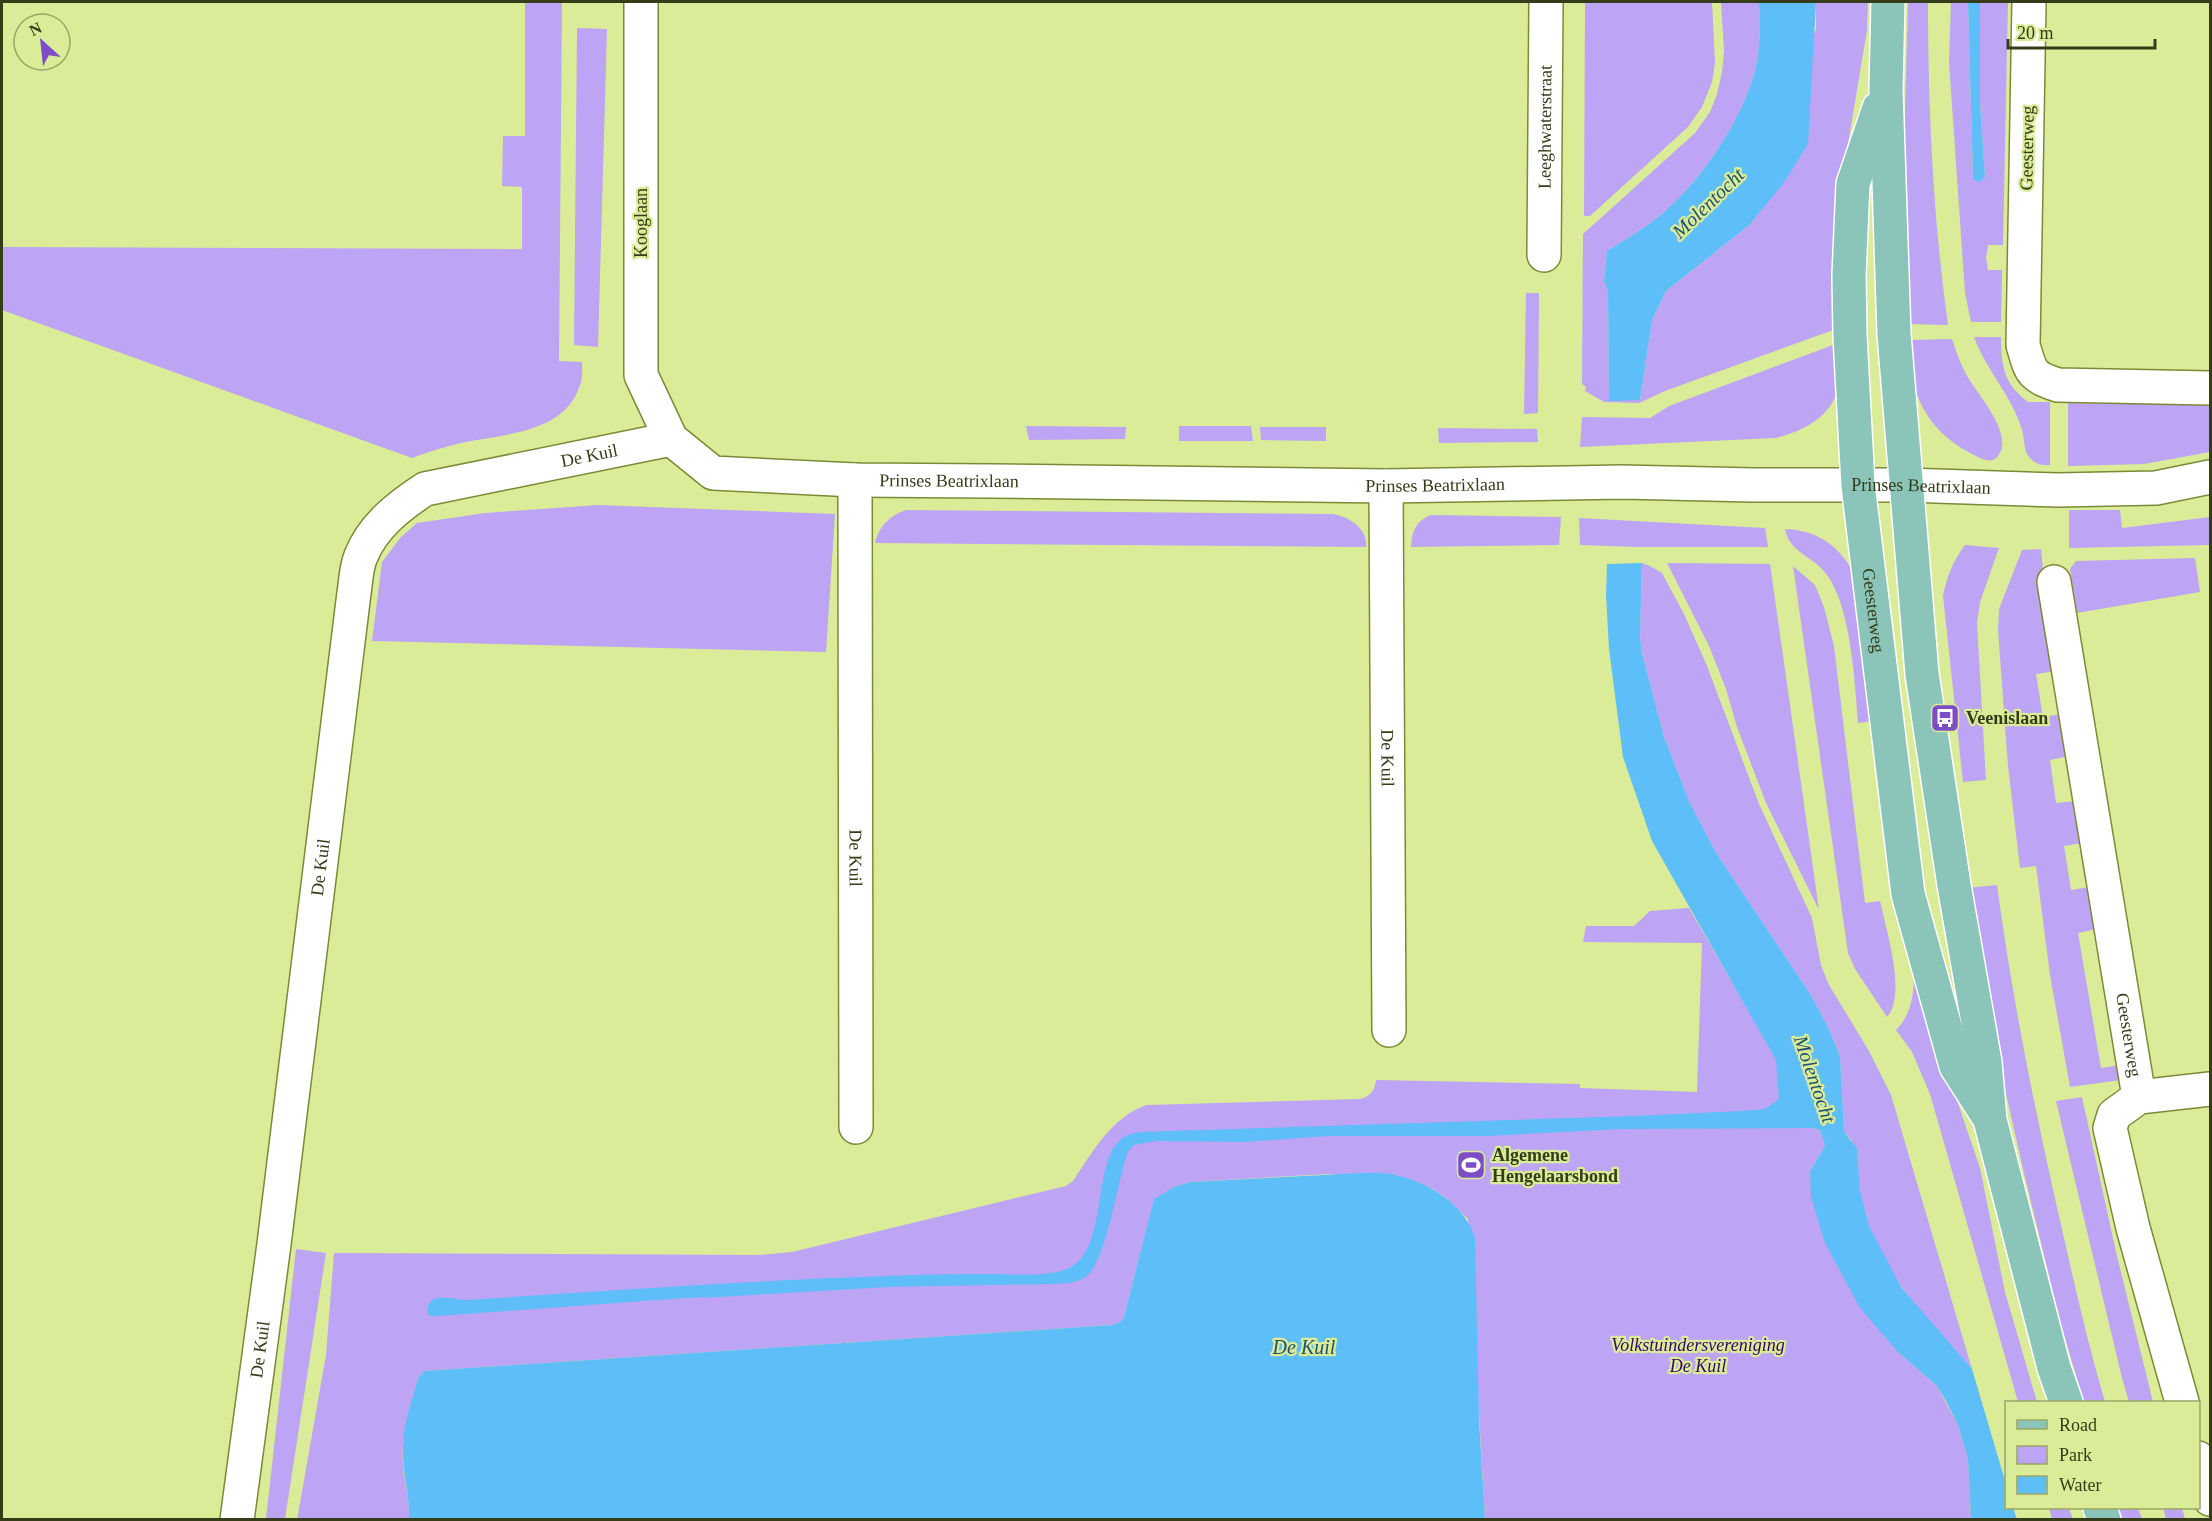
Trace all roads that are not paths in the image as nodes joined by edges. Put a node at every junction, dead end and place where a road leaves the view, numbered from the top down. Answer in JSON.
{"nodes":[{"id":1,"x":641,"y":2,"type":"edge"},
{"id":2,"x":1545,"y":2,"type":"edge"},
{"id":3,"x":1888,"y":2,"type":"edge"},
{"id":4,"x":2029,"y":2,"type":"edge"},
{"id":5,"x":1886,"y":90,"type":"junction"},
{"id":6,"x":1544,"y":255,"type":"dead end"},
{"id":7,"x":2211,"y":388,"type":"edge"},
{"id":8,"x":671,"y":439,"type":"junction"},
{"id":9,"x":2211,"y":477,"type":"edge"},
{"id":10,"x":855,"y":480,"type":"junction"},
{"id":11,"x":1858,"y":485,"type":"junction"},
{"id":12,"x":1906,"y":485,"type":"junction"},
{"id":13,"x":1386,"y":486,"type":"junction"},
{"id":14,"x":2054,"y":582,"type":"dead end"},
{"id":15,"x":1389,"y":1030,"type":"dead end"},
{"id":16,"x":2211,"y":1089,"type":"edge"},
{"id":17,"x":2131,"y":1102,"type":"junction"},
{"id":18,"x":1990,"y":1120,"type":"junction"},
{"id":19,"x":856,"y":1127,"type":"dead end"},
{"id":20,"x":2066,"y":1401,"type":"edge"},
{"id":21,"x":2182,"y":1401,"type":"edge"},
{"id":22,"x":2200,"y":1461,"type":"edge"},
{"id":23,"x":2211,"y":1499,"type":"edge"},
{"id":24,"x":237,"y":1520,"type":"edge"}],
"edges":[{"from":1,"to":8,"type":"street","name":"Kooglaan"},
{"from":2,"to":6,"type":"street","name":"Leeghwaterstraat"},
{"from":3,"to":5,"type":"main road","name":"Geesterweg"},
{"from":4,"to":7,"type":"street","name":"Geesterweg"},
{"from":5,"to":11,"type":"main road","name":"Geesterweg"},
{"from":5,"to":12,"type":"main road","name":"Geesterweg"},
{"from":8,"to":10,"type":"street","name":"Prinses Beatrixlaan"},
{"from":8,"to":24,"type":"street","name":"De Kuil"},
{"from":9,"to":12,"type":"street","name":"Prinses Beatrixlaan"},
{"from":10,"to":13,"type":"street","name":"Prinses Beatrixlaan"},
{"from":10,"to":19,"type":"street","name":"De Kuil"},
{"from":11,"to":12,"type":"street","name":"Prinses Beatrixlaan"},
{"from":11,"to":13,"type":"street","name":"Prinses Beatrixlaan"},
{"from":11,"to":18,"type":"main road","name":"Geesterweg"},
{"from":12,"to":18,"type":"main road","name":"Geesterweg"},
{"from":13,"to":15,"type":"street","name":"De Kuil"},
{"from":14,"to":17,"type":"street","name":"Geesterweg"},
{"from":16,"to":17,"type":"street"},
{"from":17,"to":21,"type":"street"},
{"from":18,"to":20,"type":"main road","name":"Geesterweg"},
{"from":22,"to":23,"type":"street"}]}
